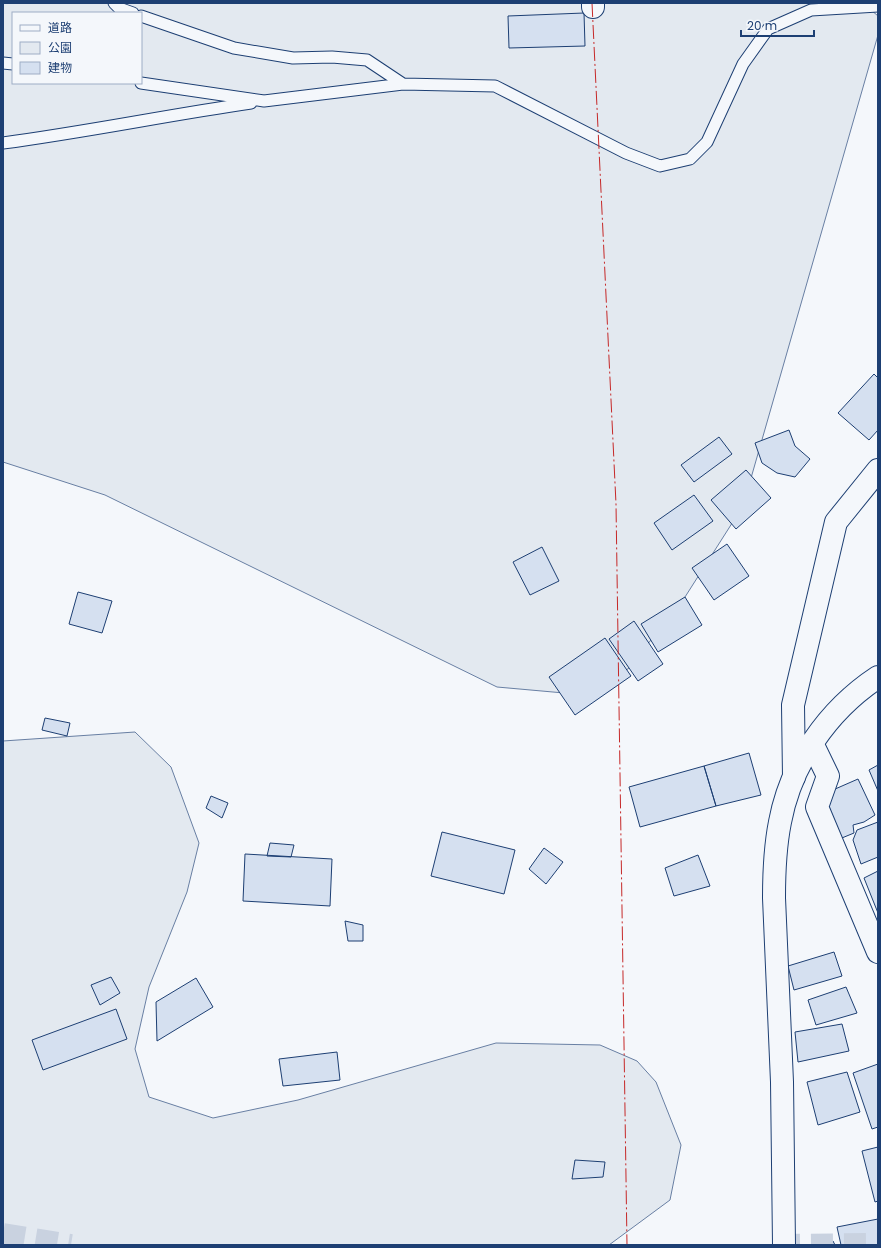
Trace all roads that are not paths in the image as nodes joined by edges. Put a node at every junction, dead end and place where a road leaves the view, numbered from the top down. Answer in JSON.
{"nodes":[{"id":1,"x":114,"y":3,"type":"edge"},
{"id":2,"x":878,"y":6,"type":"edge"},
{"id":3,"x":130,"y":12,"type":"edge"},
{"id":4,"x":142,"y":16,"type":"edge"},
{"id":5,"x":142,"y":83,"type":"edge"},
{"id":6,"x":403,"y":84,"type":"junction"},
{"id":7,"x":264,"y":101,"type":"junction"},
{"id":8,"x":3,"y":143,"type":"edge"},
{"id":9,"x":878,"y":470,"type":"edge"},
{"id":10,"x":878,"y":677,"type":"edge"},
{"id":11,"x":812,"y":743,"type":"junction"},
{"id":12,"x":794,"y":777,"type":"junction"},
{"id":13,"x":878,"y":952,"type":"edge"},
{"id":14,"x":784,"y":1245,"type":"edge"}],
"edges":[{"from":1,"to":3,"type":"lane"},
{"from":2,"to":6,"type":"lane"},
{"from":4,"to":6,"type":"lane"},
{"from":5,"to":7,"type":"lane"},
{"from":6,"to":7,"type":"lane"},
{"from":7,"to":8,"type":"lane"},
{"from":9,"to":12,"type":"street"},
{"from":10,"to":11,"type":"street"},
{"from":11,"to":12,"type":"street"},
{"from":11,"to":13,"type":"street"},
{"from":12,"to":14,"type":"street"}]}
